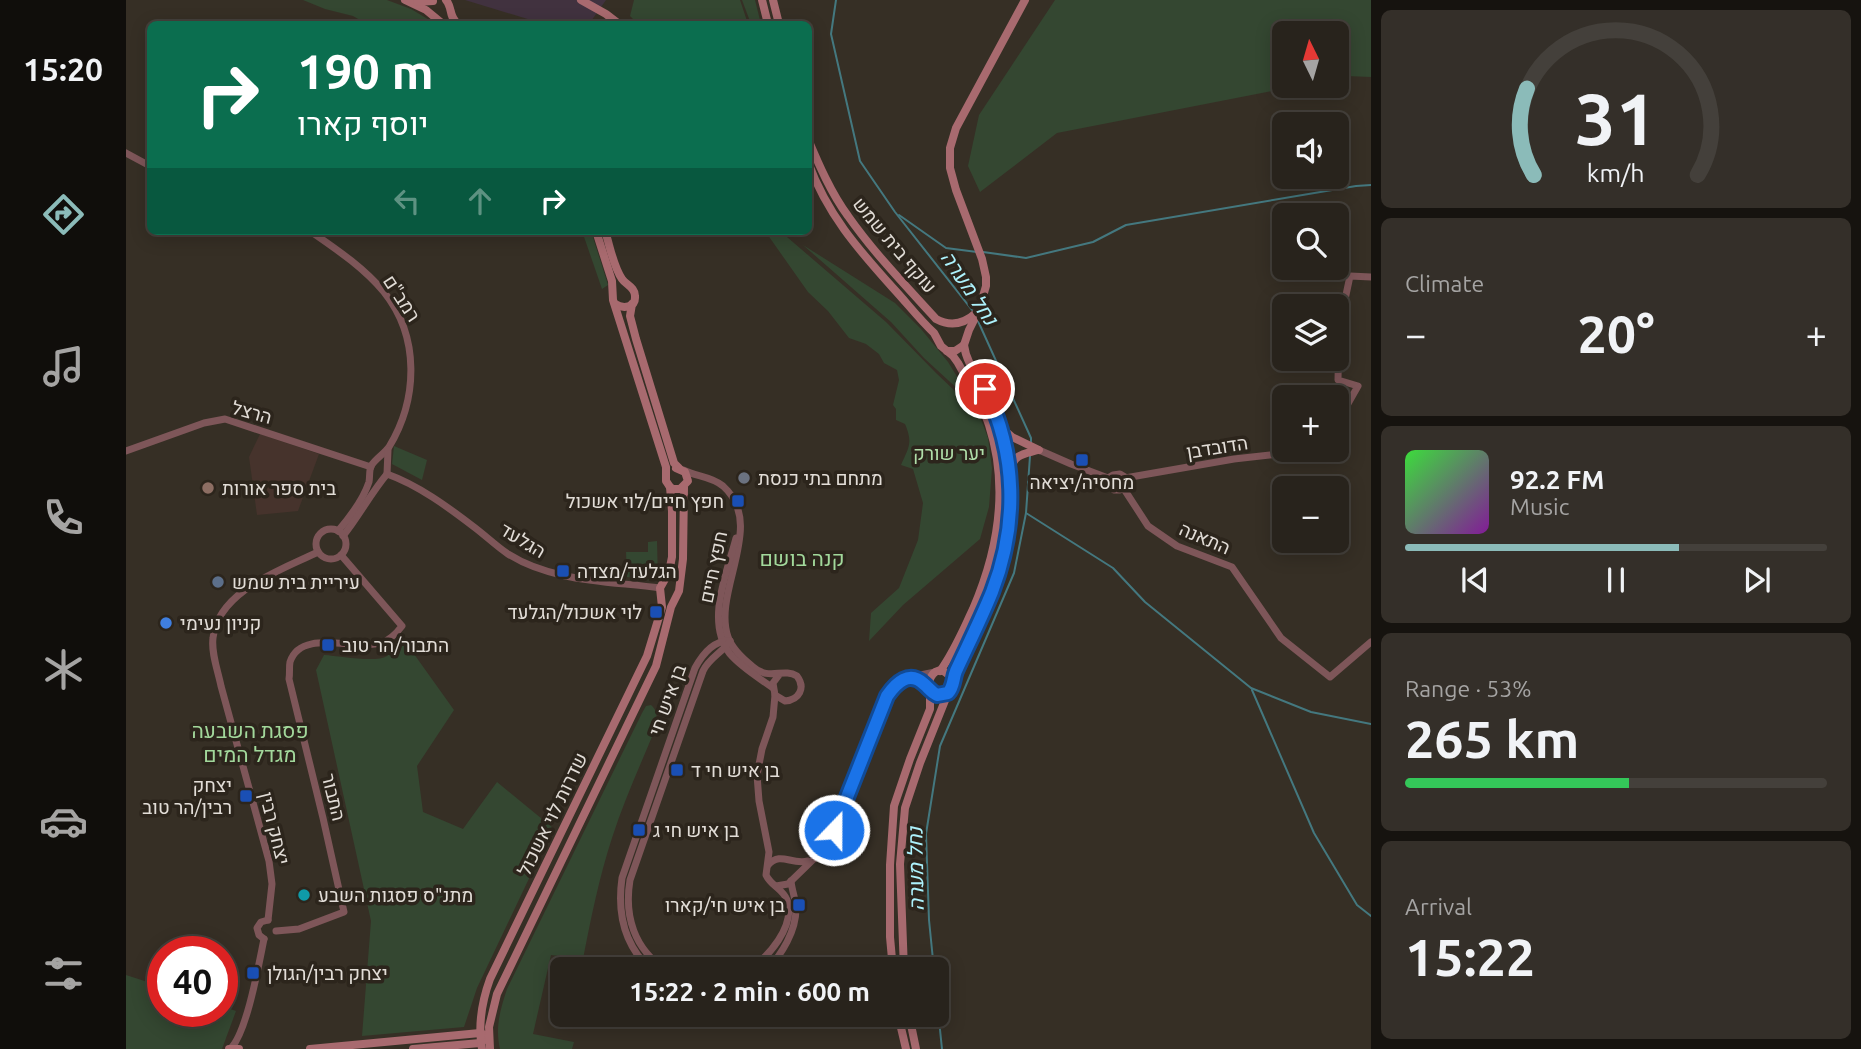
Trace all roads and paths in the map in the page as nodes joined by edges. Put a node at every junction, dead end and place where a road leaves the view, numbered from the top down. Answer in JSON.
{"nodes":[{"id":1,"x":406,"y":0,"type":"edge"},
{"id":2,"x":433,"y":0,"type":"edge"},
{"id":3,"x":581,"y":0,"type":"edge"},
{"id":4,"x":762,"y":0,"type":"edge"},
{"id":5,"x":774,"y":0,"type":"edge"},
{"id":6,"x":1026,"y":0,"type":"edge"},
{"id":7,"x":449,"y":4,"type":"edge"},
{"id":8,"x":433,"y":15,"type":"junction"},
{"id":9,"x":440,"y":21,"type":"edge"},
{"id":10,"x":455,"y":21,"type":"edge"},
{"id":11,"x":615,"y":21,"type":"edge"},
{"id":12,"x":767,"y":21,"type":"edge"},
{"id":13,"x":778,"y":21,"type":"edge"},
{"id":14,"x":812,"y":148,"type":"edge"},
{"id":15,"x":126,"y":153,"type":"edge"},
{"id":16,"x":147,"y":164,"type":"edge"},
{"id":17,"x":812,"y":171,"type":"edge"},
{"id":18,"x":316,"y":235,"type":"edge"},
{"id":19,"x":597,"y":235,"type":"edge"},
{"id":20,"x":606,"y":235,"type":"edge"},
{"id":21,"x":1371,"y":277,"type":"edge"},
{"id":22,"x":627,"y":285,"type":"junction"},
{"id":23,"x":613,"y":292,"type":"junction"},
{"id":24,"x":615,"y":304,"type":"junction"},
{"id":25,"x":632,"y":304,"type":"junction"},
{"id":26,"x":979,"y":310,"type":"junction"},
{"id":27,"x":953,"y":324,"type":"junction"},
{"id":28,"x":938,"y":339,"type":"junction"},
{"id":29,"x":965,"y":341,"type":"junction"},
{"id":30,"x":947,"y":351,"type":"junction"},
{"id":31,"x":1349,"y":402,"type":"edge"},
{"id":32,"x":1001,"y":427,"type":"junction"},
{"id":33,"x":388,"y":448,"type":"junction"},
{"id":34,"x":1039,"y":450,"type":"junction"},
{"id":35,"x":126,"y":451,"type":"edge"},
{"id":36,"x":1272,"y":455,"type":"edge"},
{"id":37,"x":372,"y":467,"type":"junction"},
{"id":38,"x":681,"y":469,"type":"junction"},
{"id":39,"x":385,"y":473,"type":"junction"},
{"id":40,"x":667,"y":474,"type":"junction"},
{"id":41,"x":1010,"y":475,"type":"junction"},
{"id":42,"x":708,"y":478,"type":"junction"},
{"id":43,"x":1108,"y":478,"type":"junction"},
{"id":44,"x":1125,"y":478,"type":"junction"},
{"id":45,"x":685,"y":486,"type":"junction"},
{"id":46,"x":670,"y":487,"type":"junction"},
{"id":47,"x":1124,"y":489,"type":"junction"},
{"id":48,"x":341,"y":534,"type":"junction"},
{"id":49,"x":318,"y":552,"type":"junction"},
{"id":50,"x":341,"y":555,"type":"junction"},
{"id":51,"x":665,"y":580,"type":"junction"},
{"id":52,"x":679,"y":585,"type":"junction"},
{"id":53,"x":661,"y":591,"type":"junction"},
{"id":54,"x":676,"y":596,"type":"junction"},
{"id":55,"x":1371,"y":642,"type":"edge"},
{"id":56,"x":726,"y":643,"type":"junction"},
{"id":57,"x":938,"y":672,"type":"junction"},
{"id":58,"x":779,"y":675,"type":"junction"},
{"id":59,"x":906,"y":678,"type":"junction"},
{"id":60,"x":952,"y":680,"type":"junction"},
{"id":61,"x":929,"y":689,"type":"junction"},
{"id":62,"x":774,"y":691,"type":"junction"},
{"id":63,"x":948,"y":693,"type":"junction"},
{"id":64,"x":785,"y":701,"type":"junction"},
{"id":65,"x":773,"y":717,"type":"junction"},
{"id":66,"x":768,"y":846,"type":"junction"},
{"id":67,"x":785,"y":859,"type":"junction"},
{"id":68,"x":814,"y":859,"type":"junction"},
{"id":69,"x":767,"y":866,"type":"junction"},
{"id":70,"x":792,"y":880,"type":"junction"},
{"id":71,"x":775,"y":886,"type":"junction"},
{"id":72,"x":268,"y":920,"type":"junction"},
{"id":73,"x":276,"y":931,"type":"junction"},
{"id":74,"x":264,"y":939,"type":"junction"},
{"id":75,"x":640,"y":957,"type":"edge"},
{"id":76,"x":650,"y":957,"type":"edge"},
{"id":77,"x":765,"y":957,"type":"edge"},
{"id":78,"x":777,"y":957,"type":"edge"},
{"id":79,"x":892,"y":957,"type":"edge"},
{"id":80,"x":904,"y":957,"type":"edge"},
{"id":81,"x":901,"y":1027,"type":"edge"},
{"id":82,"x":911,"y":1027,"type":"edge"},
{"id":83,"x":242,"y":1028,"type":"junction"},
{"id":84,"x":480,"y":1033,"type":"junction"},
{"id":85,"x":484,"y":1043,"type":"edge"},
{"id":86,"x":230,"y":1049,"type":"edge"},
{"id":87,"x":240,"y":1049,"type":"edge"},
{"id":88,"x":310,"y":1049,"type":"edge"},
{"id":89,"x":413,"y":1049,"type":"edge"},
{"id":90,"x":490,"y":1049,"type":"edge"},
{"id":91,"x":906,"y":1049,"type":"edge"},
{"id":92,"x":916,"y":1049,"type":"edge"}],
"edges":[{"from":1,"to":2,"type":"main road"},
{"from":1,"to":8,"type":"main road"},
{"from":2,"to":8,"type":"main road"},
{"from":3,"to":11,"type":"main road"},
{"from":4,"to":12,"type":"main road"},
{"from":5,"to":13,"type":"main road"},
{"from":6,"to":26,"type":"main road"},
{"from":7,"to":8,"type":"main road"},
{"from":7,"to":10,"type":"main road"},
{"from":8,"to":9,"type":"main road"},
{"from":14,"to":27,"type":"main road","name":"עוקף בית שמש"},
{"from":15,"to":16,"type":"street"},
{"from":17,"to":28,"type":"main road","name":"עוקף בית שמש"},
{"from":18,"to":33,"type":"street","name":"רמב\"ם"},
{"from":19,"to":23,"type":"main road"},
{"from":20,"to":22,"type":"main road"},
{"from":21,"to":31,"type":"street"},
{"from":22,"to":23,"type":"main road"},
{"from":22,"to":25,"type":"main road"},
{"from":23,"to":24,"type":"main road"},
{"from":24,"to":25,"type":"main road"},
{"from":24,"to":40,"type":"main road"},
{"from":25,"to":38,"type":"main road"},
{"from":26,"to":27,"type":"main road"},
{"from":26,"to":29,"type":"main road"},
{"from":27,"to":28,"type":"main road"},
{"from":27,"to":29,"type":"main road"},
{"from":28,"to":30,"type":"main road"},
{"from":29,"to":30,"type":"main road"},
{"from":29,"to":32,"type":"main road"},
{"from":30,"to":57,"type":"main road"},
{"from":32,"to":34,"type":"main road"},
{"from":32,"to":41,"type":"main road"},
{"from":33,"to":37,"type":"street","name":"רמב\"ם"},
{"from":33,"to":39,"type":"street","name":"רמב\"ם"},
{"from":34,"to":41,"type":"main road"},
{"from":34,"to":43,"type":"street"},
{"from":35,"to":37,"type":"street","name":"הרצל"},
{"from":36,"to":44,"type":"street","name":"הדובדבן"},
{"from":37,"to":39,"type":"street"},
{"from":37,"to":39,"type":"street"},
{"from":37,"to":48,"type":"street"},
{"from":38,"to":40,"type":"main road"},
{"from":38,"to":42,"type":"street","name":"חפץ חיים"},
{"from":38,"to":45,"type":"main road"},
{"from":39,"to":48,"type":"street"},
{"from":39,"to":53,"type":"street","name":"הגלעד"},
{"from":40,"to":46,"type":"main road"},
{"from":41,"to":60,"type":"main road"},
{"from":42,"to":45,"type":"street"},
{"from":42,"to":56,"type":"street","name":"חפץ חיים"},
{"from":43,"to":44,"type":"street"},
{"from":43,"to":47,"type":"street"},
{"from":44,"to":47,"type":"street"},
{"from":45,"to":46,"type":"main road"},
{"from":45,"to":52,"type":"main road"},
{"from":46,"to":51,"type":"main road"},
{"from":47,"to":55,"type":"street","name":"התאנה"},
{"from":48,"to":49,"type":"street"},
{"from":48,"to":50,"type":"street"},
{"from":49,"to":50,"type":"street"},
{"from":49,"to":72,"type":"street","name":"יצחק רבין"},
{"from":50,"to":73,"type":"street","name":"התבור"},
{"from":51,"to":52,"type":"main road"},
{"from":51,"to":53,"type":"main road"},
{"from":52,"to":54,"type":"main road"},
{"from":53,"to":54,"type":"main road"},
{"from":53,"to":84,"type":"main road","name":"שדרות לוי אשכול"},
{"from":54,"to":85,"type":"main road","name":"שדרות לוי אשכול"},
{"from":56,"to":58,"type":"street"},
{"from":56,"to":62,"type":"street"},
{"from":56,"to":75,"type":"street","name":"בן איש חי"},
{"from":56,"to":76,"type":"street","name":"בן איש חי"},
{"from":57,"to":59,"type":"street"},
{"from":57,"to":60,"type":"main road"},
{"from":57,"to":61,"type":"main road"},
{"from":58,"to":62,"type":"street"},
{"from":58,"to":64,"type":"street"},
{"from":59,"to":61,"type":"street"},
{"from":59,"to":68,"type":"street"},
{"from":60,"to":63,"type":"main road"},
{"from":61,"to":63,"type":"main road"},
{"from":61,"to":79,"type":"main road"},
{"from":62,"to":64,"type":"street"},
{"from":62,"to":65,"type":"street"},
{"from":63,"to":80,"type":"main road"},
{"from":64,"to":65,"type":"street"},
{"from":65,"to":66,"type":"street"},
{"from":66,"to":67,"type":"street"},
{"from":66,"to":69,"type":"street"},
{"from":67,"to":68,"type":"street"},
{"from":67,"to":69,"type":"street"},
{"from":67,"to":70,"type":"street"},
{"from":68,"to":70,"type":"street"},
{"from":69,"to":71,"type":"street"},
{"from":70,"to":71,"type":"street"},
{"from":70,"to":78,"type":"street"},
{"from":71,"to":77,"type":"street"},
{"from":72,"to":73,"type":"street"},
{"from":72,"to":74,"type":"street"},
{"from":73,"to":74,"type":"street"},
{"from":74,"to":83,"type":"street"},
{"from":81,"to":91,"type":"main road"},
{"from":82,"to":92,"type":"main road"},
{"from":83,"to":86,"type":"street"},
{"from":83,"to":87,"type":"street"},
{"from":84,"to":85,"type":"main road","name":"שדרות לוי אשכול"},
{"from":84,"to":88,"type":"main road"},
{"from":85,"to":89,"type":"main road"},
{"from":85,"to":90,"type":"main road","name":"שדרות לוי אשכול"},
{"from":86,"to":87,"type":"main road"}]}
